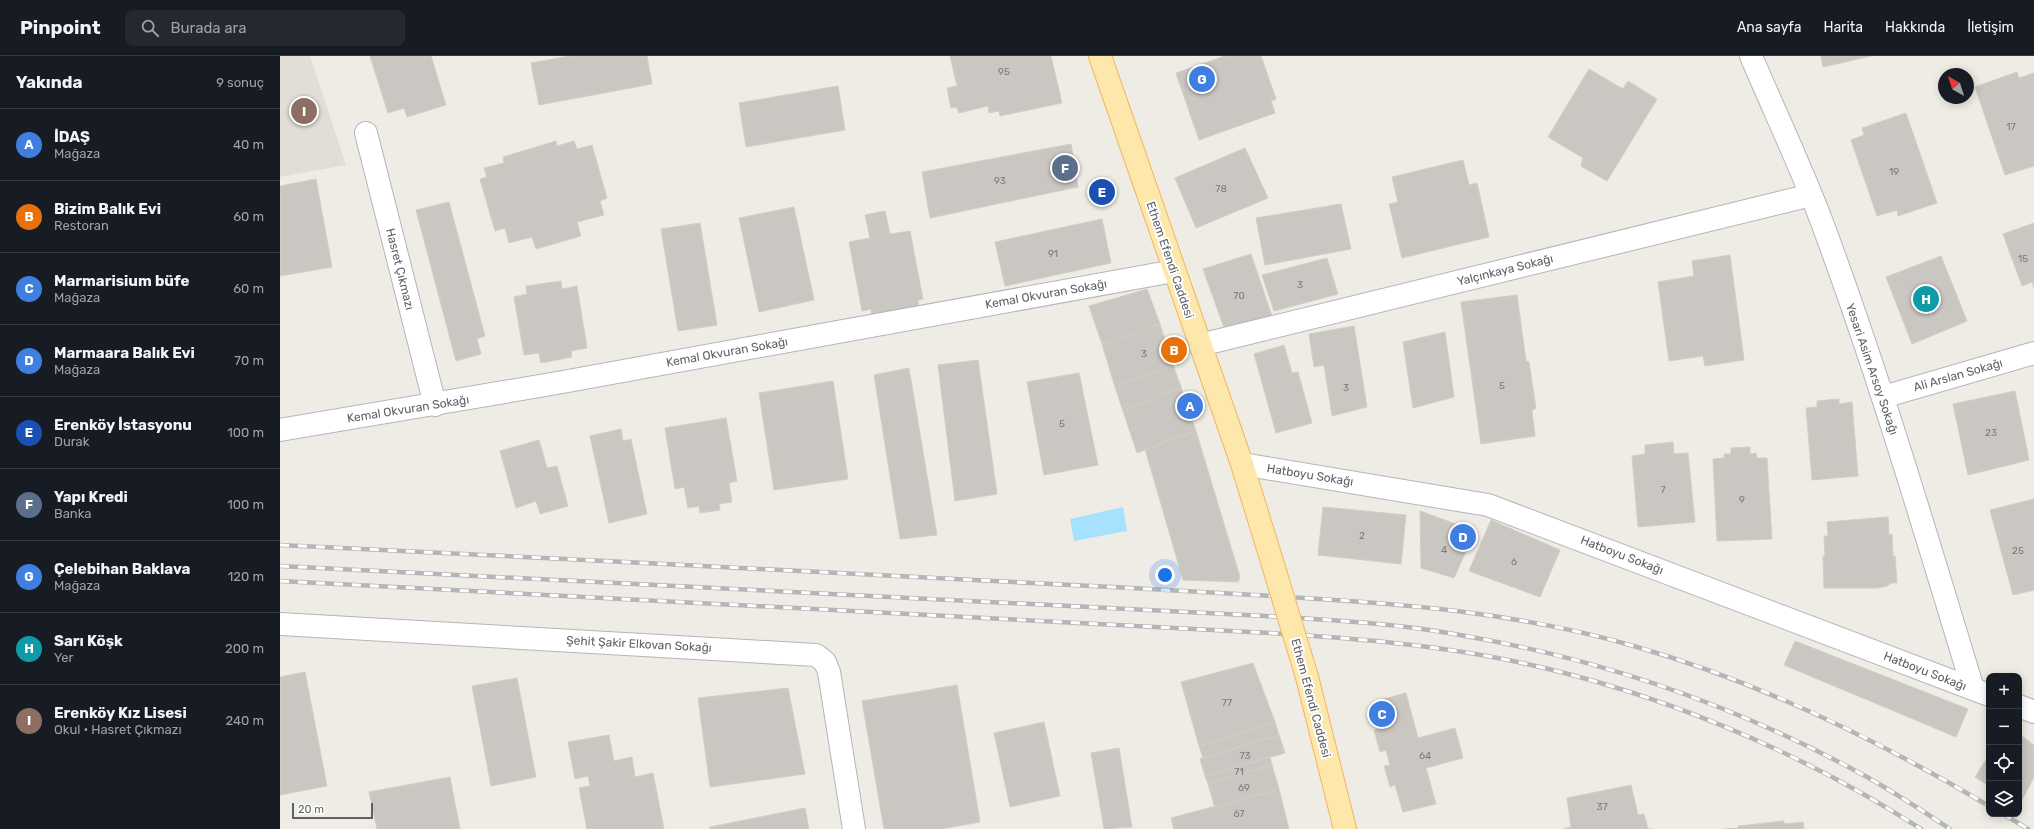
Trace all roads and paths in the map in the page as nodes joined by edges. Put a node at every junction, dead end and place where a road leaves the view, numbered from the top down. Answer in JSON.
{"nodes":[{"id":1,"x":1100,"y":56,"type":"edge"},
{"id":2,"x":1751,"y":56,"type":"edge"},
{"id":3,"x":366,"y":133,"type":"dead end"},
{"id":4,"x":1811,"y":195,"type":"junction"},
{"id":5,"x":1174,"y":271,"type":"junction"},
{"id":6,"x":1200,"y":345,"type":"junction"},
{"id":7,"x":2034,"y":354,"type":"edge"},
{"id":8,"x":1883,"y":397,"type":"junction"},
{"id":9,"x":435,"y":404,"type":"junction"},
{"id":10,"x":280,"y":430,"type":"edge"},
{"id":11,"x":1242,"y":464,"type":"junction"},
{"id":12,"x":280,"y":624,"type":"edge"},
{"id":13,"x":1981,"y":692,"type":"edge"},
{"id":14,"x":2022,"y":707,"type":"edge"},
{"id":15,"x":2034,"y":712,"type":"edge"},
{"id":16,"x":854,"y":829,"type":"edge"},
{"id":17,"x":1345,"y":829,"type":"edge"}],
"edges":[{"from":1,"to":5,"type":"main road","name":"Ethem Efendi Caddesi"},
{"from":2,"to":4,"type":"street","name":"Yesari Asim Arsoy Sokağı"},
{"from":3,"to":9,"type":"street","name":"Hasret Çıkmazı"},
{"from":4,"to":6,"type":"street","name":"Yalçınkaya Sokağı"},
{"from":4,"to":8,"type":"street","name":"Yesari Asim Arsoy Sokağı"},
{"from":5,"to":6,"type":"main road","name":"Ethem Efendi Caddesi"},
{"from":5,"to":9,"type":"street","name":"Kemal Okvuran Sokağı"},
{"from":6,"to":11,"type":"main road","name":"Ethem Efendi Caddesi"},
{"from":7,"to":8,"type":"street","name":"Ali Arslan Sokağı"},
{"from":8,"to":13,"type":"street","name":"Yesari Asim Arsoy Sokağı"},
{"from":9,"to":10,"type":"street","name":"Kemal Okvuran Sokağı"},
{"from":11,"to":13,"type":"street","name":"Hatboyu Sokağı"},
{"from":11,"to":17,"type":"main road","name":"Ethem Efendi Caddesi","bridge":true},
{"from":12,"to":16,"type":"street","name":"Şehit Şakir Elkovan Sokağı"},
{"from":14,"to":15,"type":"street"}]}
